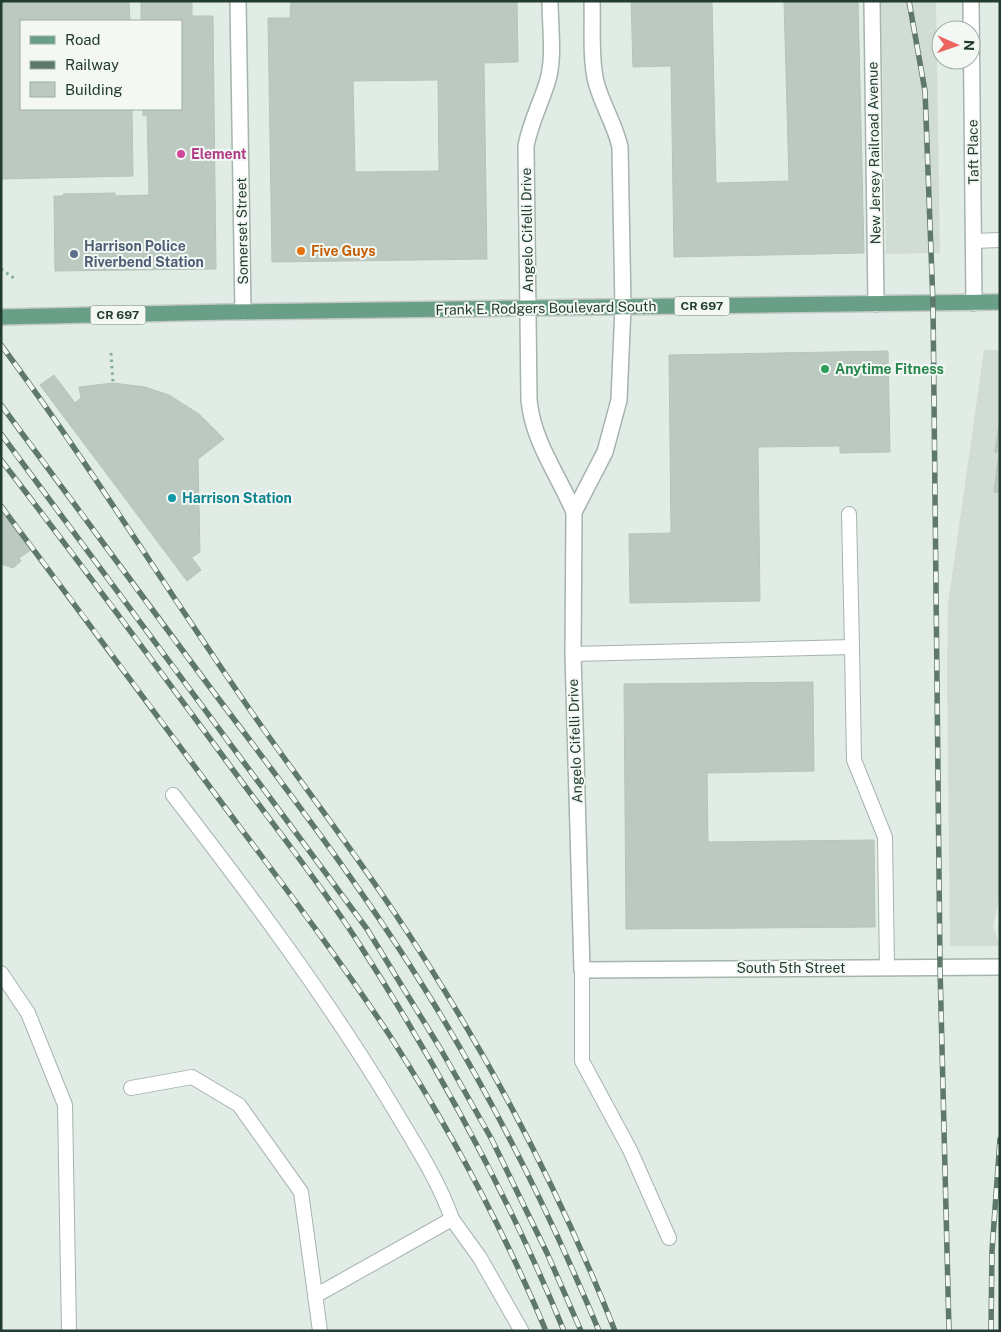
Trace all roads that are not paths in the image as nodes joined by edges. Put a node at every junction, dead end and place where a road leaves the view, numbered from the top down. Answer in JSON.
{"nodes":[{"id":1,"x":238,"y":1,"type":"edge"},
{"id":2,"x":550,"y":1,"type":"edge"},
{"id":3,"x":592,"y":1,"type":"edge"},
{"id":4,"x":872,"y":1,"type":"edge"},
{"id":5,"x":971,"y":1,"type":"edge"},
{"id":6,"x":1000,"y":240,"type":"edge"},
{"id":7,"x":974,"y":241,"type":"junction"},
{"id":8,"x":1000,"y":302,"type":"edge"},
{"id":9,"x":974,"y":303,"type":"junction"},
{"id":10,"x":876,"y":304,"type":"junction"},
{"id":11,"x":623,"y":307,"type":"junction"},
{"id":12,"x":528,"y":309,"type":"junction"},
{"id":13,"x":236,"y":312,"type":"junction"},
{"id":14,"x":1,"y":317,"type":"edge"},
{"id":15,"x":574,"y":512,"type":"junction"},
{"id":16,"x":849,"y":514,"type":"dead end"},
{"id":17,"x":852,"y":648,"type":"junction"},
{"id":18,"x":573,"y":654,"type":"junction"},
{"id":19,"x":173,"y":795,"type":"dead end"},
{"id":20,"x":1000,"y":966,"type":"edge"},
{"id":21,"x":887,"y":967,"type":"junction"},
{"id":22,"x":582,"y":970,"type":"junction"},
{"id":23,"x":1,"y":973,"type":"edge"},
{"id":24,"x":132,"y":1088,"type":"dead end"},
{"id":25,"x":452,"y":1218,"type":"junction"},
{"id":26,"x":669,"y":1238,"type":"dead end"},
{"id":27,"x":315,"y":1296,"type":"junction"},
{"id":28,"x":521,"y":1330,"type":"edge"},
{"id":29,"x":69,"y":1331,"type":"edge"},
{"id":30,"x":320,"y":1331,"type":"edge"}],
"edges":[{"from":1,"to":13,"type":"street","name":"Somerset Street"},
{"from":2,"to":12,"type":"street","name":"Angelo Cifelli Drive"},
{"from":3,"to":11,"type":"street","name":"Angelo Cifelli Drive"},
{"from":4,"to":10,"type":"street","name":"New Jersey Railroad Avenue"},
{"from":5,"to":7,"type":"street","name":"Taft Place"},
{"from":6,"to":7,"type":"lane"},
{"from":7,"to":9,"type":"street","name":"Taft Place"},
{"from":8,"to":9,"type":"main road","name":"Frank E. Rodgers Boulevard South","number":"CR 697"},
{"from":9,"to":10,"type":"main road","name":"Frank E. Rodgers Boulevard South","number":"CR 697"},
{"from":10,"to":11,"type":"main road","name":"Frank E. Rodgers Boulevard South","number":"CR 697"},
{"from":11,"to":12,"type":"main road","name":"Frank E. Rodgers Boulevard South","number":"CR 697"},
{"from":11,"to":15,"type":"street","name":"Angelo Cifelli Drive"},
{"from":12,"to":13,"type":"main road","name":"Frank E. Rodgers Boulevard South","number":"CR 697"},
{"from":12,"to":15,"type":"street","name":"Angelo Cifelli Drive"},
{"from":13,"to":14,"type":"main road","name":"Frank E. Rodgers Boulevard South","number":"CR 697"},
{"from":15,"to":18,"type":"street","name":"Angelo Cifelli Drive"},
{"from":16,"to":17,"type":"lane"},
{"from":17,"to":18,"type":"lane"},
{"from":17,"to":21,"type":"lane"},
{"from":18,"to":22,"type":"street","name":"Angelo Cifelli Drive"},
{"from":19,"to":25,"type":"lane"},
{"from":20,"to":21,"type":"street","name":"South 5th Street"},
{"from":21,"to":22,"type":"street","name":"South 5th Street"},
{"from":22,"to":26,"type":"lane"},
{"from":23,"to":29,"type":"lane"},
{"from":24,"to":27,"type":"lane"},
{"from":25,"to":27,"type":"lane"},
{"from":25,"to":28,"type":"lane"},
{"from":27,"to":30,"type":"lane"}]}
